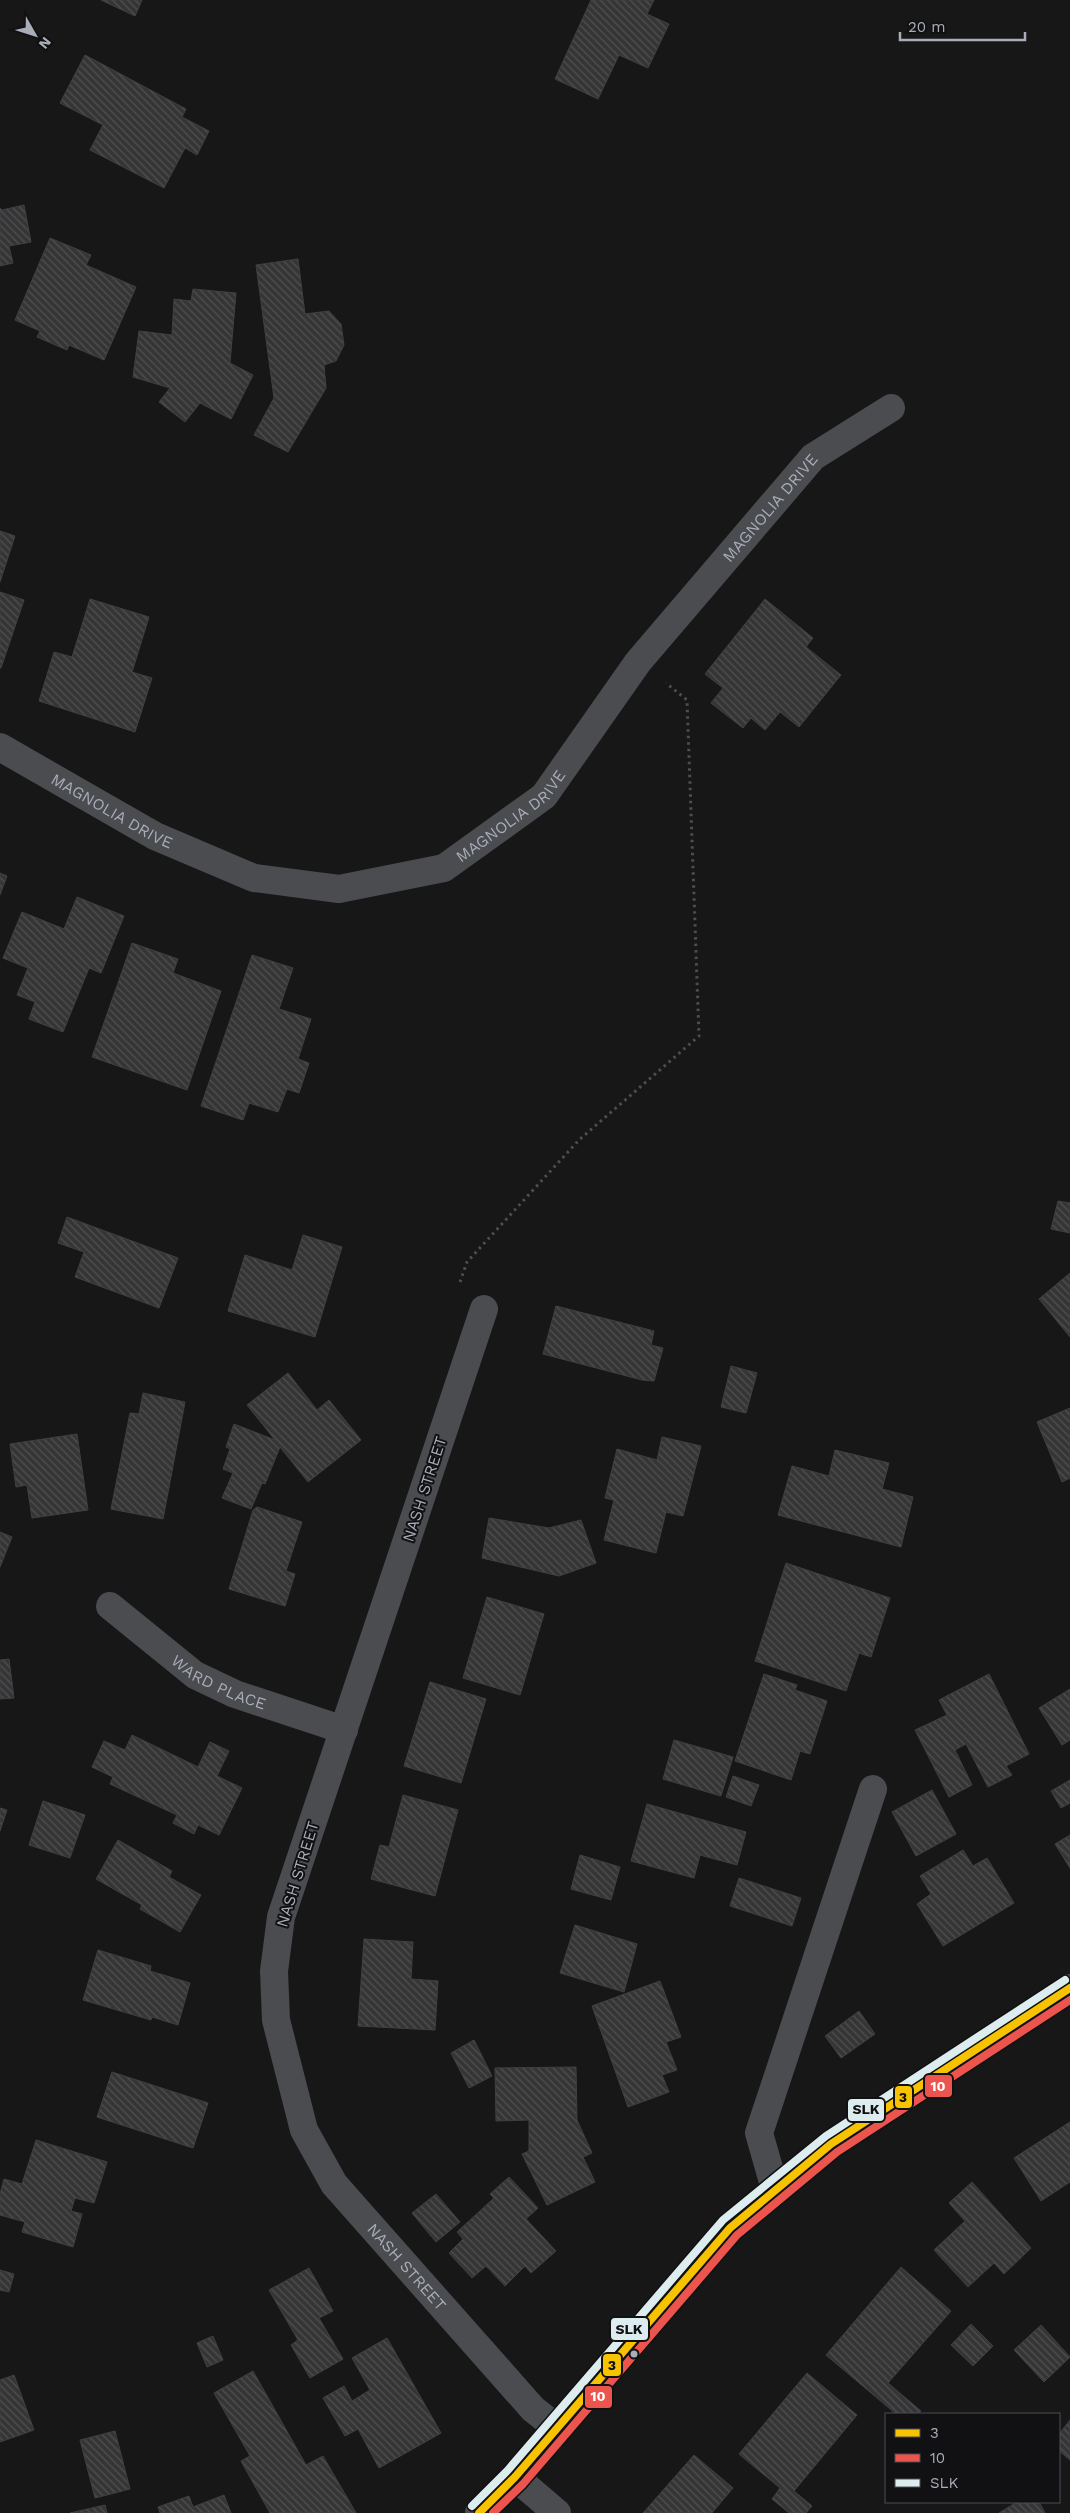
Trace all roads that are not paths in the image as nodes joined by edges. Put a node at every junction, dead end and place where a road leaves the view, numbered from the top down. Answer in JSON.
{"nodes":[{"id":1,"x":891,"y":408,"type":"dead end"},
{"id":2,"x":0,"y":747,"type":"edge"},
{"id":3,"x":484,"y":1309,"type":"road end"},
{"id":4,"x":110,"y":1606,"type":"dead end"},
{"id":5,"x":344,"y":1730,"type":"junction"},
{"id":6,"x":873,"y":1789,"type":"dead end"},
{"id":7,"x":1070,"y":1988,"type":"edge"},
{"id":8,"x":775,"y":2189,"type":"junction"},
{"id":9,"x":557,"y":2428,"type":"junction"},
{"id":10,"x":515,"y":2477,"type":"junction"},
{"id":11,"x":479,"y":2513,"type":"edge"},
{"id":12,"x":557,"y":2513,"type":"edge"}],
"edges":[{"from":1,"to":2,"type":"street","name":"MAGNOLIA DRIVE"},
{"from":3,"to":5,"type":"street","name":"NASH STREET"},
{"from":4,"to":5,"type":"street","name":"WARD PLACE"},
{"from":5,"to":9,"type":"street","name":"NASH STREET"},
{"from":6,"to":8,"type":"street"},
{"from":7,"to":8,"type":"main road"},
{"from":8,"to":9,"type":"main road"},
{"from":9,"to":10,"type":"main road"},
{"from":10,"to":11,"type":"main road"},
{"from":10,"to":12,"type":"street"}]}
